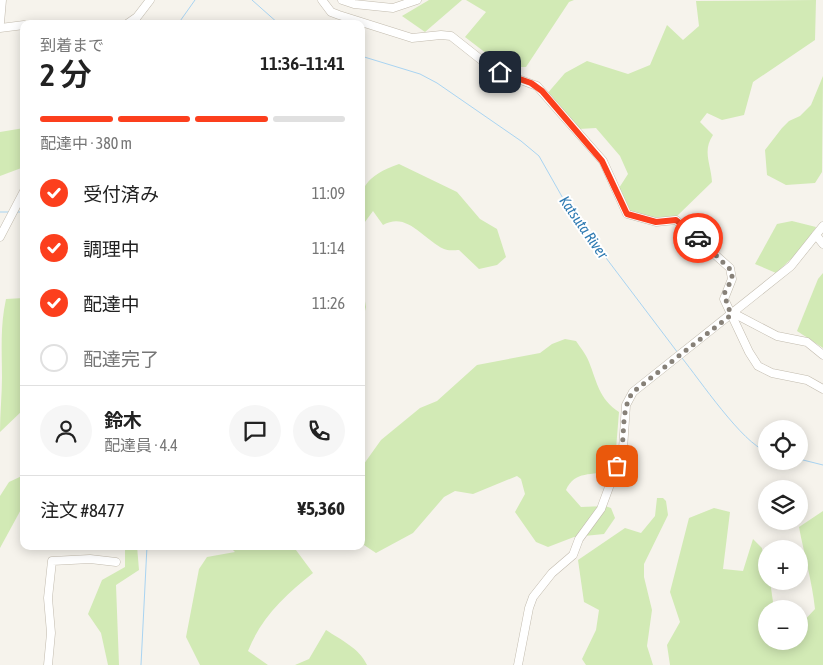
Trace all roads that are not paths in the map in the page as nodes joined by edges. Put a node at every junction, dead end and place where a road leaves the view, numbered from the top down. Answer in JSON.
{"nodes":[{"id":1,"x":2,"y":0,"type":"edge"},
{"id":2,"x":150,"y":0,"type":"edge"},
{"id":3,"x":322,"y":0,"type":"edge"},
{"id":4,"x":342,"y":0,"type":"edge"},
{"id":5,"x":417,"y":0,"type":"edge"},
{"id":6,"x":133,"y":20,"type":"edge"},
{"id":7,"x":343,"y":20,"type":"edge"},
{"id":8,"x":0,"y":23,"type":"edge"},
{"id":9,"x":20,"y":26,"type":"edge"},
{"id":10,"x":365,"y":26,"type":"edge"},
{"id":11,"x":0,"y":28,"type":"edge"},
{"id":12,"x":20,"y":199,"type":"edge"},
{"id":13,"x":823,"y":226,"type":"edge"},
{"id":14,"x":816,"y":234,"type":"junction"},
{"id":15,"x":0,"y":237,"type":"edge"},
{"id":16,"x":823,"y":244,"type":"edge"},
{"id":17,"x":732,"y":314,"type":"junction"},
{"id":18,"x":823,"y":355,"type":"edge"},
{"id":19,"x":823,"y":389,"type":"edge"},
{"id":20,"x":116,"y":562,"type":"dead end"},
{"id":21,"x":48,"y":665,"type":"edge"},
{"id":22,"x":518,"y":665,"type":"edge"}],
"edges":[{"from":1,"to":8,"type":"street"},
{"from":2,"to":6,"type":"street"},
{"from":3,"to":7,"type":"street"},
{"from":4,"to":5,"type":"street"},
{"from":9,"to":11,"type":"street"},
{"from":10,"to":17,"type":"street"},
{"from":12,"to":15,"type":"street"},
{"from":13,"to":14,"type":"street"},
{"from":14,"to":16,"type":"street"},
{"from":14,"to":17,"type":"street"},
{"from":17,"to":18,"type":"street"},
{"from":17,"to":19,"type":"street"},
{"from":17,"to":22,"type":"street"},
{"from":20,"to":21,"type":"street"}]}
